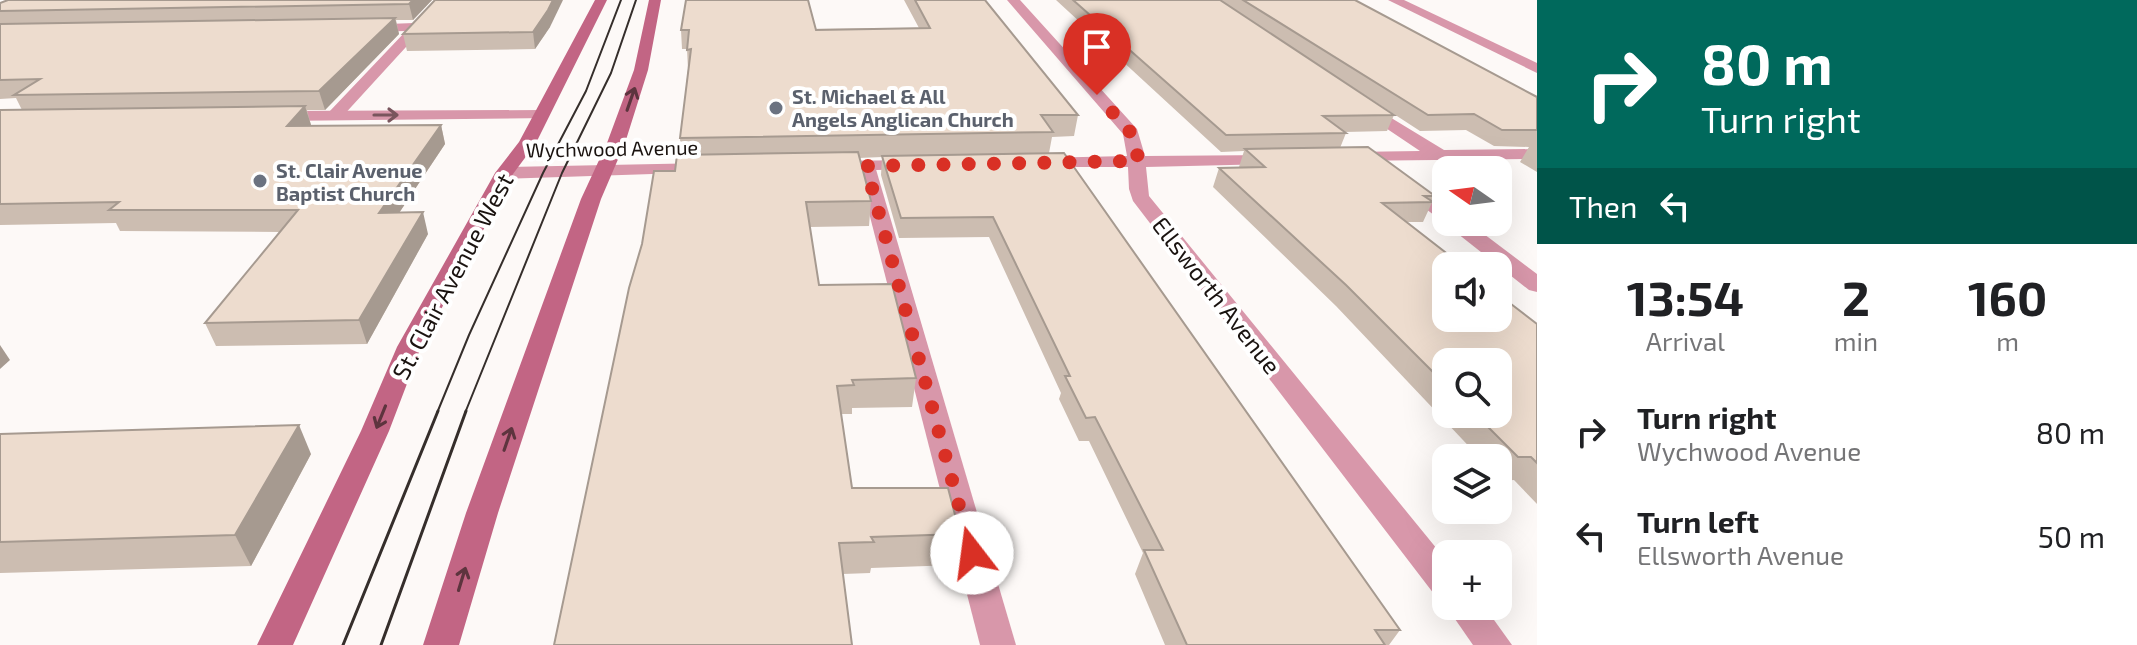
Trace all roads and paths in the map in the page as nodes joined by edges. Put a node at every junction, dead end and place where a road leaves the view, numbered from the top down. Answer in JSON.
{"nodes":[{"id":1,"x":443,"y":0,"type":"edge"},
{"id":2,"x":601,"y":0,"type":"edge"},
{"id":3,"x":655,"y":0,"type":"edge"},
{"id":4,"x":1013,"y":0,"type":"edge"},
{"id":5,"x":1394,"y":0,"type":"edge"},
{"id":6,"x":418,"y":27,"type":"junction"},
{"id":7,"x":356,"y":28,"type":"edge"},
{"id":8,"x":1537,"y":69,"type":"edge"},
{"id":9,"x":1345,"y":94,"type":"edge"},
{"id":10,"x":335,"y":115,"type":"junction"},
{"id":11,"x":541,"y":115,"type":"junction"},
{"id":12,"x":255,"y":117,"type":"edge"},
{"id":13,"x":1537,"y":154,"type":"edge"},
{"id":14,"x":1439,"y":155,"type":"junction"},
{"id":15,"x":1368,"y":157,"type":"junction"},
{"id":16,"x":1293,"y":158,"type":"edge"},
{"id":17,"x":1338,"y":158,"type":"edge"},
{"id":18,"x":1139,"y":161,"type":"junction"},
{"id":19,"x":1018,"y":163,"type":"edge"},
{"id":20,"x":927,"y":165,"type":"edge"},
{"id":21,"x":866,"y":166,"type":"junction"},
{"id":22,"x":819,"y":167,"type":"edge"},
{"id":23,"x":726,"y":168,"type":"edge"},
{"id":24,"x":603,"y":172,"type":"junction"},
{"id":25,"x":504,"y":173,"type":"junction"},
{"id":26,"x":1432,"y":205,"type":"edge"},
{"id":27,"x":1473,"y":236,"type":"edge"},
{"id":28,"x":1537,"y":285,"type":"edge"},
{"id":29,"x":1432,"y":566,"type":"edge"},
{"id":30,"x":1474,"y":620,"type":"edge"},
{"id":31,"x":273,"y":645,"type":"edge"},
{"id":32,"x":441,"y":645,"type":"edge"},
{"id":33,"x":998,"y":645,"type":"edge"},
{"id":34,"x":1494,"y":645,"type":"edge"}],
"edges":[{"from":1,"to":6,"type":"street"},
{"from":2,"to":11,"type":"main road","name":"St. Clair Avenue West"},
{"from":24,"to":3,"type":"main road","one_way":true},
{"from":4,"to":18,"type":"street","name":"Ellsworth Avenue"},
{"from":5,"to":8,"type":"street"},
{"from":6,"to":7,"type":"street"},
{"from":6,"to":10,"type":"street"},
{"from":9,"to":14,"type":"street"},
{"from":10,"to":11,"type":"street","name":"Wychwood Avenue","one_way":true},
{"from":10,"to":12,"type":"street","name":"Wychwood Avenue"},
{"from":11,"to":25,"type":"main road","name":"St. Clair Avenue West"},
{"from":13,"to":14,"type":"street"},
{"from":14,"to":15,"type":"street"},
{"from":15,"to":17,"type":"street"},
{"from":15,"to":26,"type":"street"},
{"from":16,"to":18,"type":"street"},
{"from":18,"to":19,"type":"street"},
{"from":18,"to":29,"type":"street","name":"Ellsworth Avenue"},
{"from":20,"to":21,"type":"street"},
{"from":21,"to":22,"type":"street"},
{"from":21,"to":33,"type":"street"},
{"from":23,"to":24,"type":"street","name":"Wychwood Avenue"},
{"from":24,"to":25,"type":"street","name":"Wychwood Avenue"},
{"from":32,"to":24,"type":"main road","one_way":true},
{"from":25,"to":31,"type":"main road","name":"St. Clair Avenue West","one_way":true},
{"from":27,"to":28,"type":"street"},
{"from":30,"to":34,"type":"street"}]}
